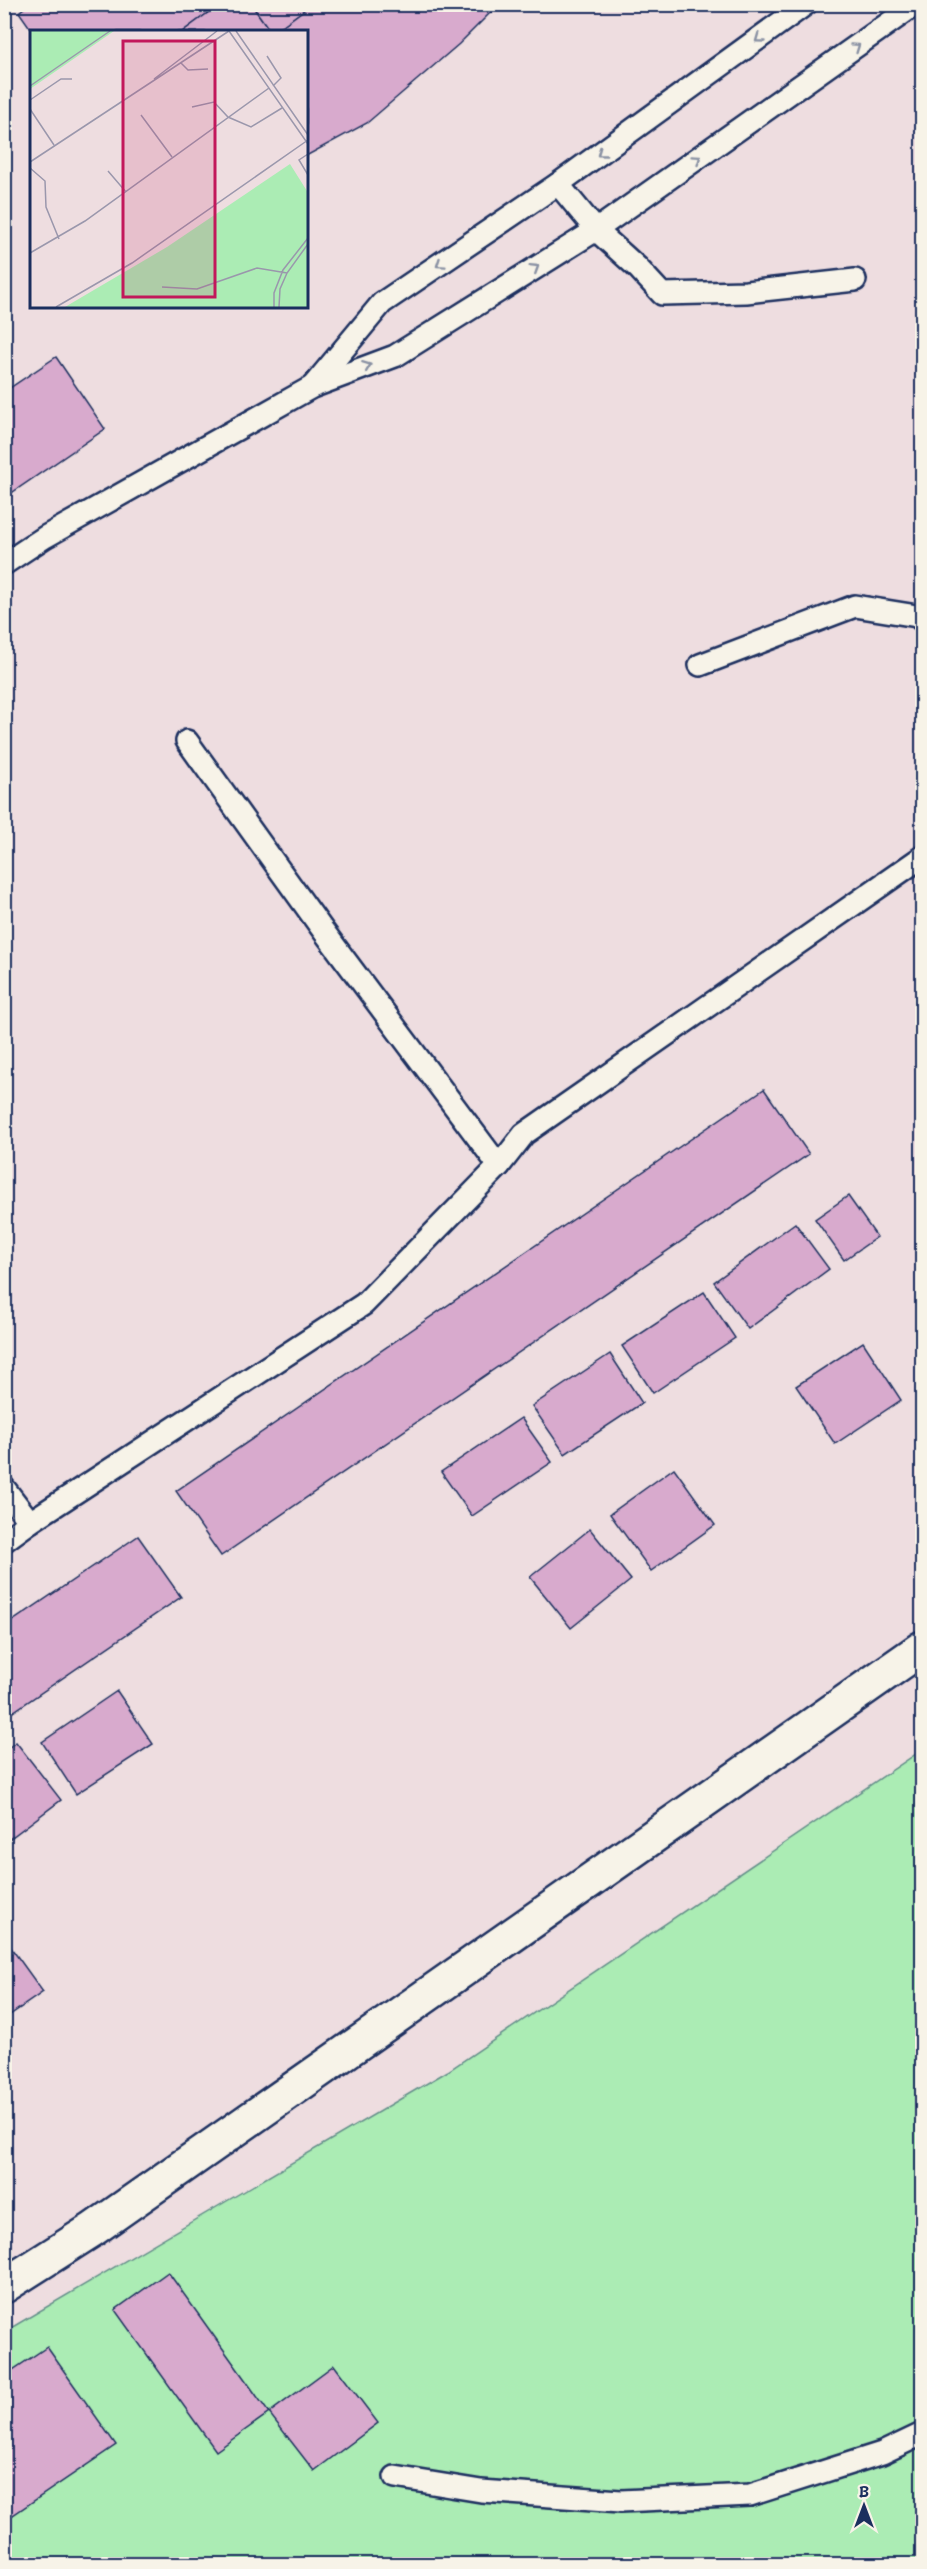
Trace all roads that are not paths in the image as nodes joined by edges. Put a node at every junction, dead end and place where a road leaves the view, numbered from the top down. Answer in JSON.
{"nodes":[{"id":1,"x":806,"y":4,"type":"edge"},
{"id":2,"x":916,"y":4,"type":"edge"},
{"id":3,"x":558,"y":184,"type":"junction"},
{"id":4,"x":596,"y":230,"type":"junction"},
{"id":5,"x":855,"y":280,"type":"dead end"},
{"id":6,"x":312,"y":387,"type":"junction"},
{"id":7,"x":4,"y":564,"type":"edge"},
{"id":8,"x":922,"y":620,"type":"edge"},
{"id":9,"x":700,"y":665,"type":"dead end"},
{"id":10,"x":187,"y":741,"type":"dead end"},
{"id":11,"x":922,"y":857,"type":"edge"},
{"id":12,"x":499,"y":1166,"type":"junction"},
{"id":13,"x":4,"y":1488,"type":"edge"},
{"id":14,"x":30,"y":1522,"type":"junction"},
{"id":15,"x":4,"y":1541,"type":"edge"},
{"id":16,"x":922,"y":1648,"type":"edge"},
{"id":17,"x":4,"y":2286,"type":"edge"},
{"id":18,"x":922,"y":2434,"type":"edge"},
{"id":19,"x":395,"y":2477,"type":"dead end"}],
"edges":[{"from":1,"to":3,"type":"lane","one_way":true},
{"from":4,"to":2,"type":"lane","one_way":true},
{"from":3,"to":4,"type":"lane"},
{"from":3,"to":6,"type":"lane","one_way":true},
{"from":4,"to":5,"type":"lane"},
{"from":6,"to":4,"type":"lane","one_way":true},
{"from":6,"to":7,"type":"lane"},
{"from":8,"to":9,"type":"lane"},
{"from":10,"to":12,"type":"lane"},
{"from":11,"to":12,"type":"lane"},
{"from":12,"to":14,"type":"lane"},
{"from":13,"to":14,"type":"lane"},
{"from":14,"to":15,"type":"lane"},
{"from":16,"to":17,"type":"street"},
{"from":18,"to":19,"type":"lane"}]}
